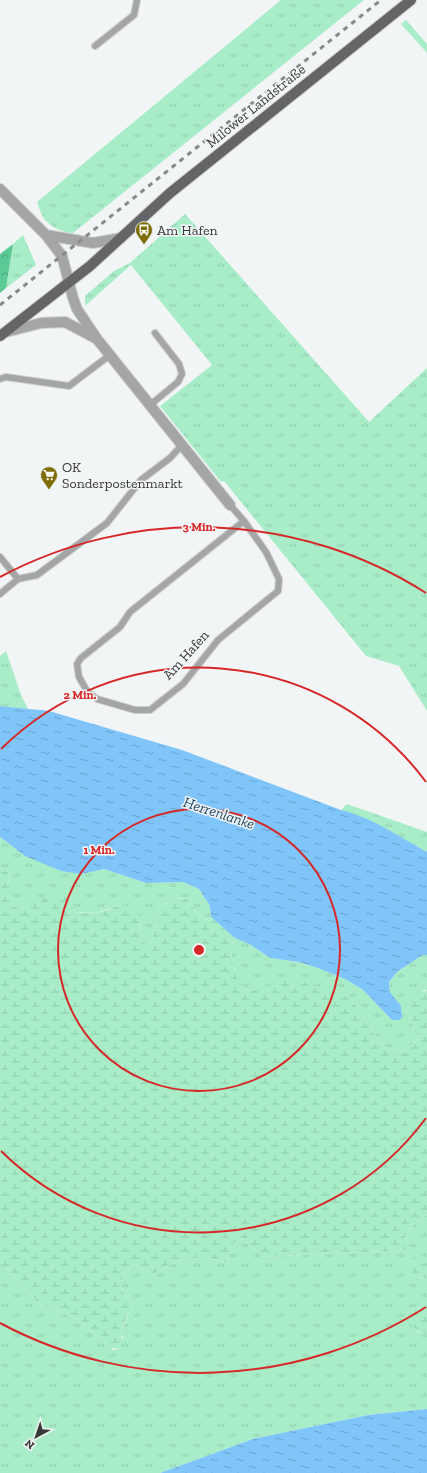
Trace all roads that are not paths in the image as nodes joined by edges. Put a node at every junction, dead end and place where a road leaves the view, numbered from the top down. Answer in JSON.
{"nodes":[{"id":1,"x":137,"y":0,"type":"edge"},
{"id":2,"x":411,"y":0,"type":"edge"},
{"id":3,"x":95,"y":46,"type":"dead end"},
{"id":4,"x":0,"y":189,"type":"edge"},
{"id":5,"x":46,"y":235,"type":"junction"},
{"id":6,"x":121,"y":238,"type":"junction"},
{"id":7,"x":69,"y":283,"type":"junction"},
{"id":8,"x":155,"y":333,"type":"dead end"},
{"id":9,"x":3,"y":334,"type":"edge"},
{"id":10,"x":97,"y":339,"type":"junction"},
{"id":11,"x":110,"y":355,"type":"junction"},
{"id":12,"x":0,"y":379,"type":"edge"},
{"id":13,"x":150,"y":405,"type":"junction"},
{"id":14,"x":182,"y":445,"type":"junction"},
{"id":15,"x":230,"y":504,"type":"joint"},
{"id":16,"x":244,"y":521,"type":"junction"},
{"id":17,"x":0,"y":557,"type":"edge"},
{"id":18,"x":18,"y":579,"type":"junction"},
{"id":19,"x":0,"y":594,"type":"edge"}],
"edges":[{"from":1,"to":3,"type":"lane"},
{"from":2,"to":6,"type":"main road","name":"Milower Landstraße"},
{"from":4,"to":5,"type":"street","name":"Am Hafen"},
{"from":5,"to":6,"type":"street"},
{"from":5,"to":7,"type":"street","name":"Am Hafen"},
{"from":6,"to":7,"type":"main road","name":"Milower Landstraße"},
{"from":7,"to":9,"type":"main road","name":"Milower Landstraße"},
{"from":7,"to":10,"type":"street","name":"Am Hafen"},
{"from":8,"to":13,"type":"lane"},
{"from":9,"to":10,"type":"street","name":"Milower Landstraße"},
{"from":10,"to":11,"type":"street","name":"Am Hafen"},
{"from":11,"to":12,"type":"lane"},
{"from":11,"to":13,"type":"street","name":"Am Hafen"},
{"from":13,"to":14,"type":"street","name":"Am Hafen"},
{"from":14,"to":15,"type":"street","name":"Am Hafen"},
{"from":14,"to":18,"type":"lane"},
{"from":15,"to":16,"type":"lane","name":"Am Hafen"},
{"from":16,"to":16,"type":"lane","name":"Am Hafen"},
{"from":17,"to":18,"type":"lane"},
{"from":18,"to":19,"type":"lane"}]}
